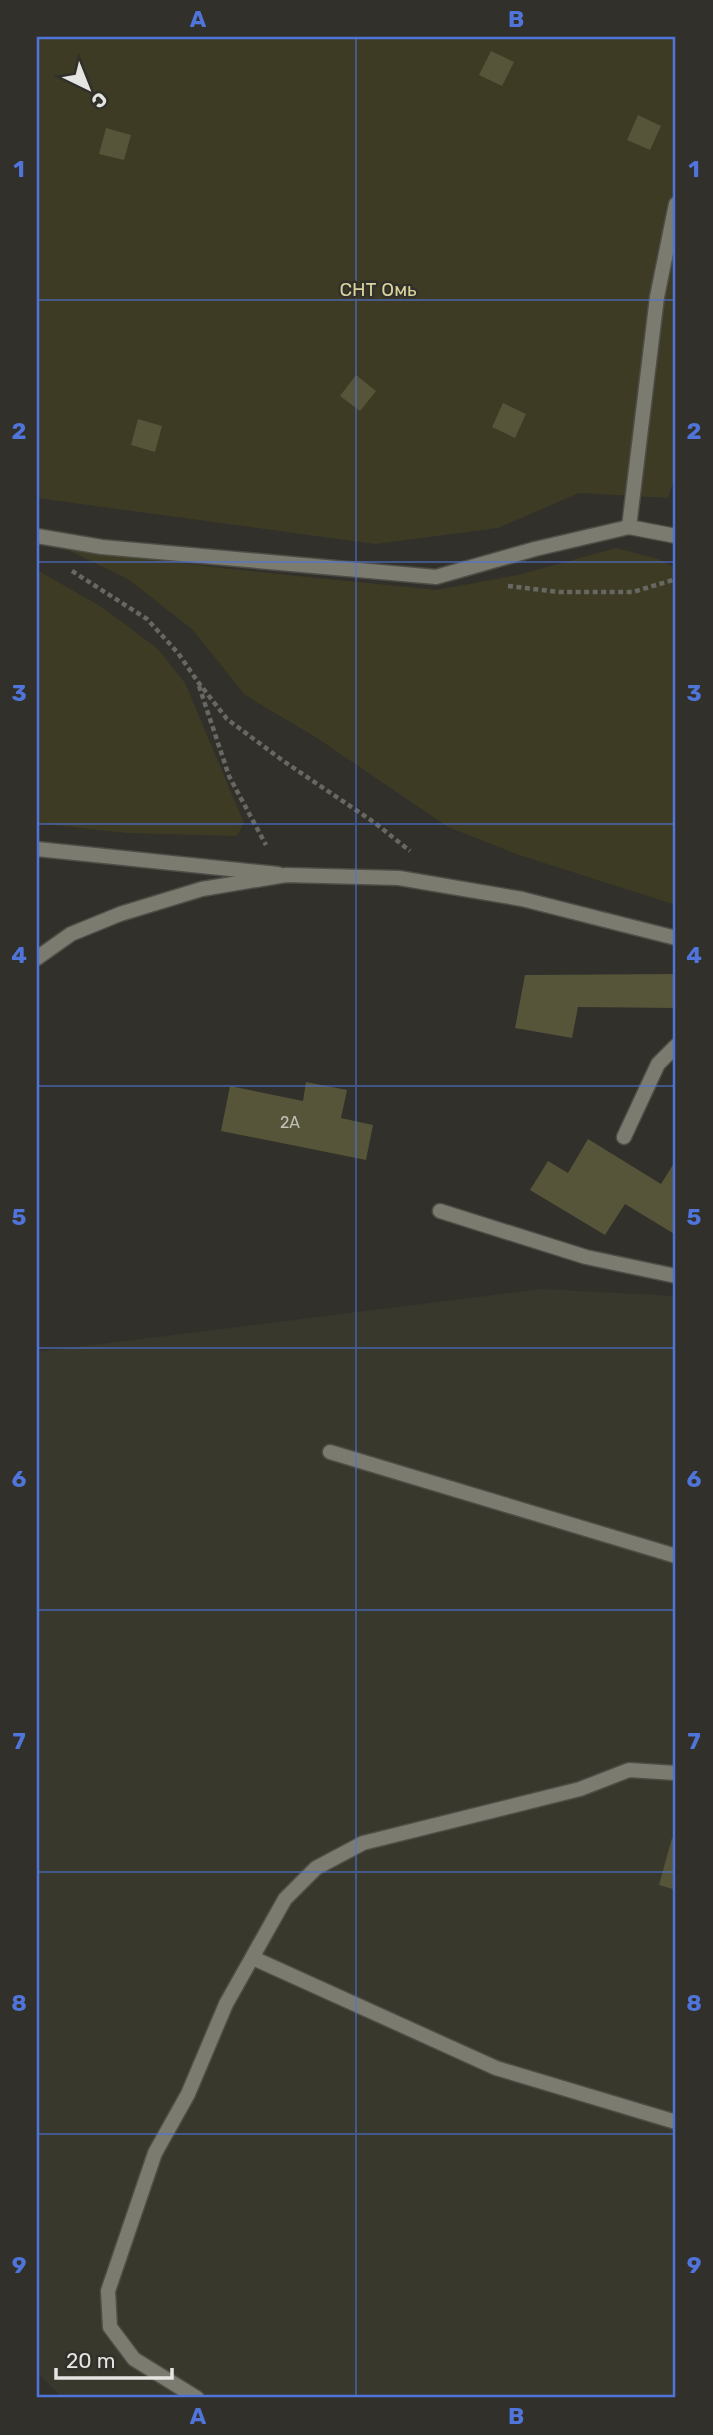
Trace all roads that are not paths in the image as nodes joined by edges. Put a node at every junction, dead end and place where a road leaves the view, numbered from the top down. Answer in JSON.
{"nodes":[{"id":1,"x":676,"y":204,"type":"edge"},
{"id":2,"x":629,"y":527,"type":"junction"},
{"id":3,"x":37,"y":536,"type":"edge"},
{"id":4,"x":676,"y":536,"type":"edge"},
{"id":5,"x":37,"y":849,"type":"edge"},
{"id":6,"x":286,"y":875,"type":"junction"},
{"id":7,"x":676,"y":938,"type":"edge"},
{"id":8,"x":37,"y":957,"type":"edge"},
{"id":9,"x":676,"y":1046,"type":"edge"},
{"id":10,"x":624,"y":1137,"type":"dead end"},
{"id":11,"x":440,"y":1211,"type":"dead end"},
{"id":12,"x":676,"y":1276,"type":"edge"},
{"id":13,"x":330,"y":1452,"type":"dead end"},
{"id":14,"x":676,"y":1556,"type":"edge"},
{"id":15,"x":676,"y":1773,"type":"edge"},
{"id":16,"x":253,"y":1958,"type":"junction"},
{"id":17,"x":676,"y":2122,"type":"edge"},
{"id":18,"x":197,"y":2398,"type":"edge"}],
"edges":[{"from":1,"to":2,"type":"street"},
{"from":2,"to":3,"type":"street"},
{"from":2,"to":4,"type":"street"},
{"from":5,"to":6,"type":"street"},
{"from":6,"to":7,"type":"street"},
{"from":6,"to":8,"type":"street"},
{"from":9,"to":10,"type":"street"},
{"from":11,"to":12,"type":"street"},
{"from":13,"to":14,"type":"street"},
{"from":15,"to":16,"type":"street"},
{"from":16,"to":17,"type":"street"},
{"from":16,"to":18,"type":"street"}]}
